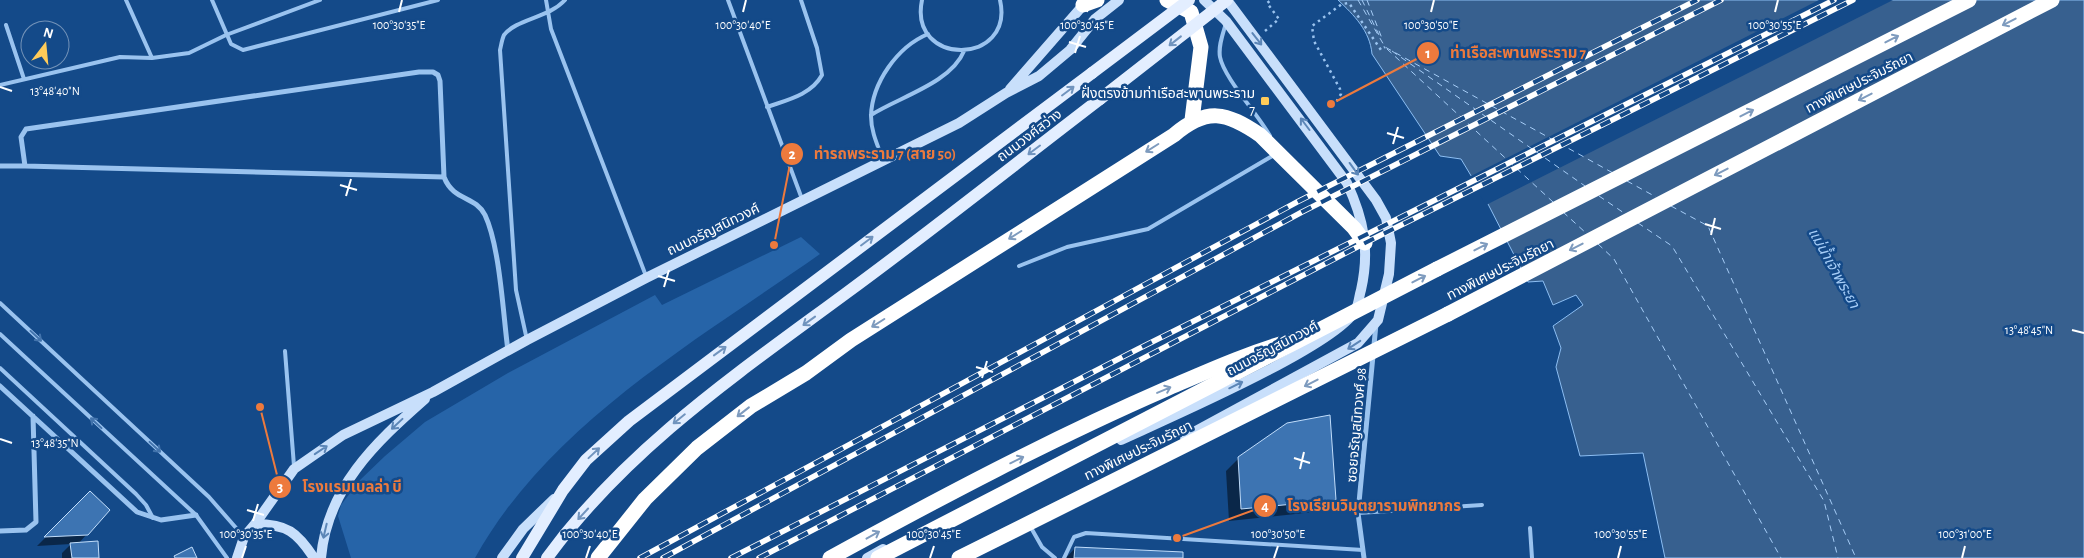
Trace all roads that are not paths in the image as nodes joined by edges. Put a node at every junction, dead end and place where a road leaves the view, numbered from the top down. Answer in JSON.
{"nodes":[{"id":1,"x":126,"y":0,"type":"edge"},
{"id":2,"x":212,"y":0,"type":"edge"},
{"id":3,"x":320,"y":0,"type":"edge"},
{"id":4,"x":438,"y":0,"type":"edge"},
{"id":5,"x":546,"y":0,"type":"edge"},
{"id":6,"x":564,"y":0,"type":"edge"},
{"id":7,"x":728,"y":0,"type":"edge"},
{"id":8,"x":801,"y":0,"type":"edge"},
{"id":9,"x":922,"y":0,"type":"edge"},
{"id":10,"x":1000,"y":0,"type":"edge"},
{"id":11,"x":1119,"y":0,"type":"edge"},
{"id":12,"x":1167,"y":0,"type":"edge"},
{"id":13,"x":1190,"y":0,"type":"edge"},
{"id":14,"x":1204,"y":0,"type":"edge"},
{"id":15,"x":1227,"y":0,"type":"edge"},
{"id":16,"x":1969,"y":0,"type":"edge"},
{"id":17,"x":2052,"y":0,"type":"edge"},
{"id":18,"x":1090,"y":2,"type":"edge"},
{"id":19,"x":548,"y":14,"type":"junction"},
{"id":20,"x":1226,"y":21,"type":"junction"},
{"id":21,"x":6,"y":25,"type":"dead end"},
{"id":22,"x":928,"y":34,"type":"junction"},
{"id":23,"x":226,"y":35,"type":"junction"},
{"id":24,"x":964,"y":51,"type":"junction"},
{"id":25,"x":152,"y":58,"type":"junction"},
{"id":26,"x":24,"y":79,"type":"junction"},
{"id":27,"x":0,"y":85,"type":"edge"},
{"id":28,"x":1006,"y":93,"type":"junction"},
{"id":29,"x":767,"y":107,"type":"junction"},
{"id":30,"x":871,"y":115,"type":"junction"},
{"id":31,"x":1192,"y":120,"type":"junction"},
{"id":32,"x":1278,"y":152,"type":"junction"},
{"id":33,"x":883,"y":160,"type":"junction"},
{"id":34,"x":0,"y":166,"type":"edge"},
{"id":35,"x":25,"y":166,"type":"junction"},
{"id":36,"x":444,"y":177,"type":"junction"},
{"id":37,"x":803,"y":201,"type":"junction"},
{"id":38,"x":1365,"y":243,"type":"junction"},
{"id":39,"x":1019,"y":266,"type":"dead end"},
{"id":40,"x":646,"y":278,"type":"junction"},
{"id":41,"x":0,"y":303,"type":"edge"},
{"id":42,"x":1376,"y":323,"type":"junction"},
{"id":43,"x":0,"y":334,"type":"edge"},
{"id":44,"x":1312,"y":335,"type":"junction"},
{"id":45,"x":527,"y":340,"type":"junction"},
{"id":46,"x":285,"y":351,"type":"dead end"},
{"id":47,"x":508,"y":351,"type":"junction"},
{"id":48,"x":0,"y":368,"type":"edge"},
{"id":49,"x":0,"y":386,"type":"edge"},
{"id":50,"x":433,"y":392,"type":"junction"},
{"id":51,"x":33,"y":416,"type":"junction"},
{"id":52,"x":294,"y":469,"type":"junction"},
{"id":53,"x":563,"y":490,"type":"junction"},
{"id":54,"x":1482,"y":505,"type":"dead end"},
{"id":55,"x":1358,"y":514,"type":"junction"},
{"id":56,"x":196,"y":515,"type":"junction"},
{"id":57,"x":153,"y":518,"type":"junction"},
{"id":58,"x":1026,"y":520,"type":"junction"},
{"id":59,"x":255,"y":524,"type":"junction"},
{"id":60,"x":1530,"y":528,"type":"dead end"},
{"id":61,"x":0,"y":531,"type":"edge"},
{"id":62,"x":563,"y":536,"type":"junction"},
{"id":63,"x":244,"y":537,"type":"junction"},
{"id":64,"x":1363,"y":550,"type":"junction"},
{"id":65,"x":227,"y":558,"type":"edge"},
{"id":66,"x":237,"y":558,"type":"edge"},
{"id":67,"x":314,"y":558,"type":"edge"},
{"id":68,"x":322,"y":558,"type":"edge"},
{"id":69,"x":502,"y":558,"type":"edge"},
{"id":70,"x":522,"y":558,"type":"edge"},
{"id":71,"x":547,"y":558,"type":"edge"},
{"id":72,"x":554,"y":558,"type":"edge"},
{"id":73,"x":598,"y":558,"type":"edge"},
{"id":74,"x":830,"y":558,"type":"edge"},
{"id":75,"x":866,"y":558,"type":"edge"},
{"id":76,"x":878,"y":558,"type":"edge"},
{"id":77,"x":959,"y":558,"type":"edge"},
{"id":78,"x":966,"y":558,"type":"edge"},
{"id":79,"x":1055,"y":558,"type":"edge"},
{"id":80,"x":1064,"y":558,"type":"edge"},
{"id":81,"x":1364,"y":558,"type":"edge"},
{"id":82,"x":1532,"y":558,"type":"edge"}],
"edges":[{"from":1,"to":25,"type":"lane"},
{"from":2,"to":23,"type":"lane"},
{"from":3,"to":23,"type":"lane"},
{"from":4,"to":23,"type":"lane"},
{"from":5,"to":19,"type":"lane"},
{"from":6,"to":19,"type":"lane"},
{"from":7,"to":29,"type":"lane"},
{"from":8,"to":29,"type":"lane"},
{"from":9,"to":22,"type":"lane"},
{"from":10,"to":24,"type":"lane"},
{"from":11,"to":28,"type":"main road","name":"ถนนจรัญสนิทวงศ์"},
{"from":12,"to":31,"type":"highway"},
{"from":53,"to":13,"type":"main road","name":"ถนนวงศ์สว่าง","one_way":true,"bridge":true},
{"from":14,"to":20,"type":"main road","name":"ถนนจรัญสนิทวงศ์"},
{"from":15,"to":42,"type":"main road","one_way":true},
{"from":15,"to":62,"type":"main road","name":"ถนนวงศ์สว่าง","one_way":true,"bridge":true},
{"from":44,"to":16,"type":"highway","name":"ทางพิเศษประจิมรัถยา","one_way":true,"bridge":true},
{"from":17,"to":77,"type":"highway","name":"ทางพิเศษประจิมรัถยา","one_way":true,"bridge":true},
{"from":18,"to":28,"type":"main road","name":"ถนนจรัญสนิทวงศ์"},
{"from":19,"to":40,"type":"lane"},
{"from":19,"to":45,"type":"lane"},
{"from":20,"to":32,"type":"lane"},
{"from":38,"to":20,"type":"main road","name":"ถนนจรัญสนิทวงศ์","one_way":true},
{"from":21,"to":26,"type":"lane"},
{"from":22,"to":24,"type":"lane"},
{"from":22,"to":30,"type":"lane"},
{"from":23,"to":25,"type":"lane"},
{"from":24,"to":30,"type":"lane"},
{"from":25,"to":26,"type":"lane"},
{"from":26,"to":27,"type":"lane"},
{"from":28,"to":33,"type":"main road","name":"ถนนจรัญสนิทวงศ์"},
{"from":29,"to":37,"type":"lane"},
{"from":30,"to":33,"type":"lane"},
{"from":31,"to":32,"type":"highway"},
{"from":31,"to":73,"type":"highway","one_way":true},
{"from":32,"to":38,"type":"highway"},
{"from":32,"to":39,"type":"lane"},
{"from":33,"to":37,"type":"main road","name":"ถนนจรัญสนิทวงศ์"},
{"from":34,"to":35,"type":"street"},
{"from":35,"to":36,"type":"street"},
{"from":35,"to":36,"type":"street"},
{"from":36,"to":47,"type":"street"},
{"from":37,"to":40,"type":"main road","name":"ถนนจรัญสนิทวงศ์"},
{"from":75,"to":38,"type":"main road","name":"ถนนจรัญสนิทวงศ์","one_way":true},
{"from":40,"to":45,"type":"main road","name":"ถนนจรัญสนิทวงศ์"},
{"from":41,"to":63,"type":"lane","one_way":true},
{"from":42,"to":55,"type":"street","name":"ซอยจรัญสนิทวงศ์ 98"},
{"from":42,"to":58,"type":"main road","one_way":true},
{"from":56,"to":43,"type":"lane","one_way":true},
{"from":74,"to":44,"type":"highway","one_way":true,"bridge":true},
{"from":44,"to":76,"type":"highway","name":"ทางพิเศษประจิมรัถยา","bridge":true},
{"from":45,"to":47,"type":"main road","name":"ถนนจรัญสนิทวงศ์"},
{"from":46,"to":52,"type":"lane"},
{"from":47,"to":50,"type":"main road","name":"ถนนจรัญสนิทวงศ์"},
{"from":48,"to":57,"type":"lane"},
{"from":49,"to":51,"type":"street"},
{"from":52,"to":50,"type":"main road","name":"ถนนจรัญสนิทวงศ์","one_way":true},
{"from":50,"to":68,"type":"main road","name":"ถนนจรัญสนิทวงศ์","one_way":true},
{"from":51,"to":57,"type":"street"},
{"from":51,"to":61,"type":"street"},
{"from":52,"to":59,"type":"main road","name":"ถนนจรัญสนิทวงศ์"},
{"from":53,"to":69,"type":"main road"},
{"from":53,"to":70,"type":"main road"},
{"from":54,"to":55,"type":"lane"},
{"from":55,"to":64,"type":"street","name":"ซอยจรัญสนิทวงศ์ 98"},
{"from":56,"to":57,"type":"street"},
{"from":56,"to":65,"type":"lane"},
{"from":58,"to":78,"type":"main road"},
{"from":58,"to":79,"type":"lane"},
{"from":59,"to":63,"type":"main road","name":"ถนนจรัญสนิทวงศ์"},
{"from":59,"to":67,"type":"main road"},
{"from":60,"to":82,"type":"lane"},
{"from":62,"to":71,"type":"main road"},
{"from":62,"to":72,"type":"main road"},
{"from":63,"to":66,"type":"main road","name":"ถนนจรัญสนิทวงศ์"},
{"from":64,"to":80,"type":"lane"},
{"from":64,"to":81,"type":"street","name":"ซอยจรัญสนิทวงศ์ 98"}]}
